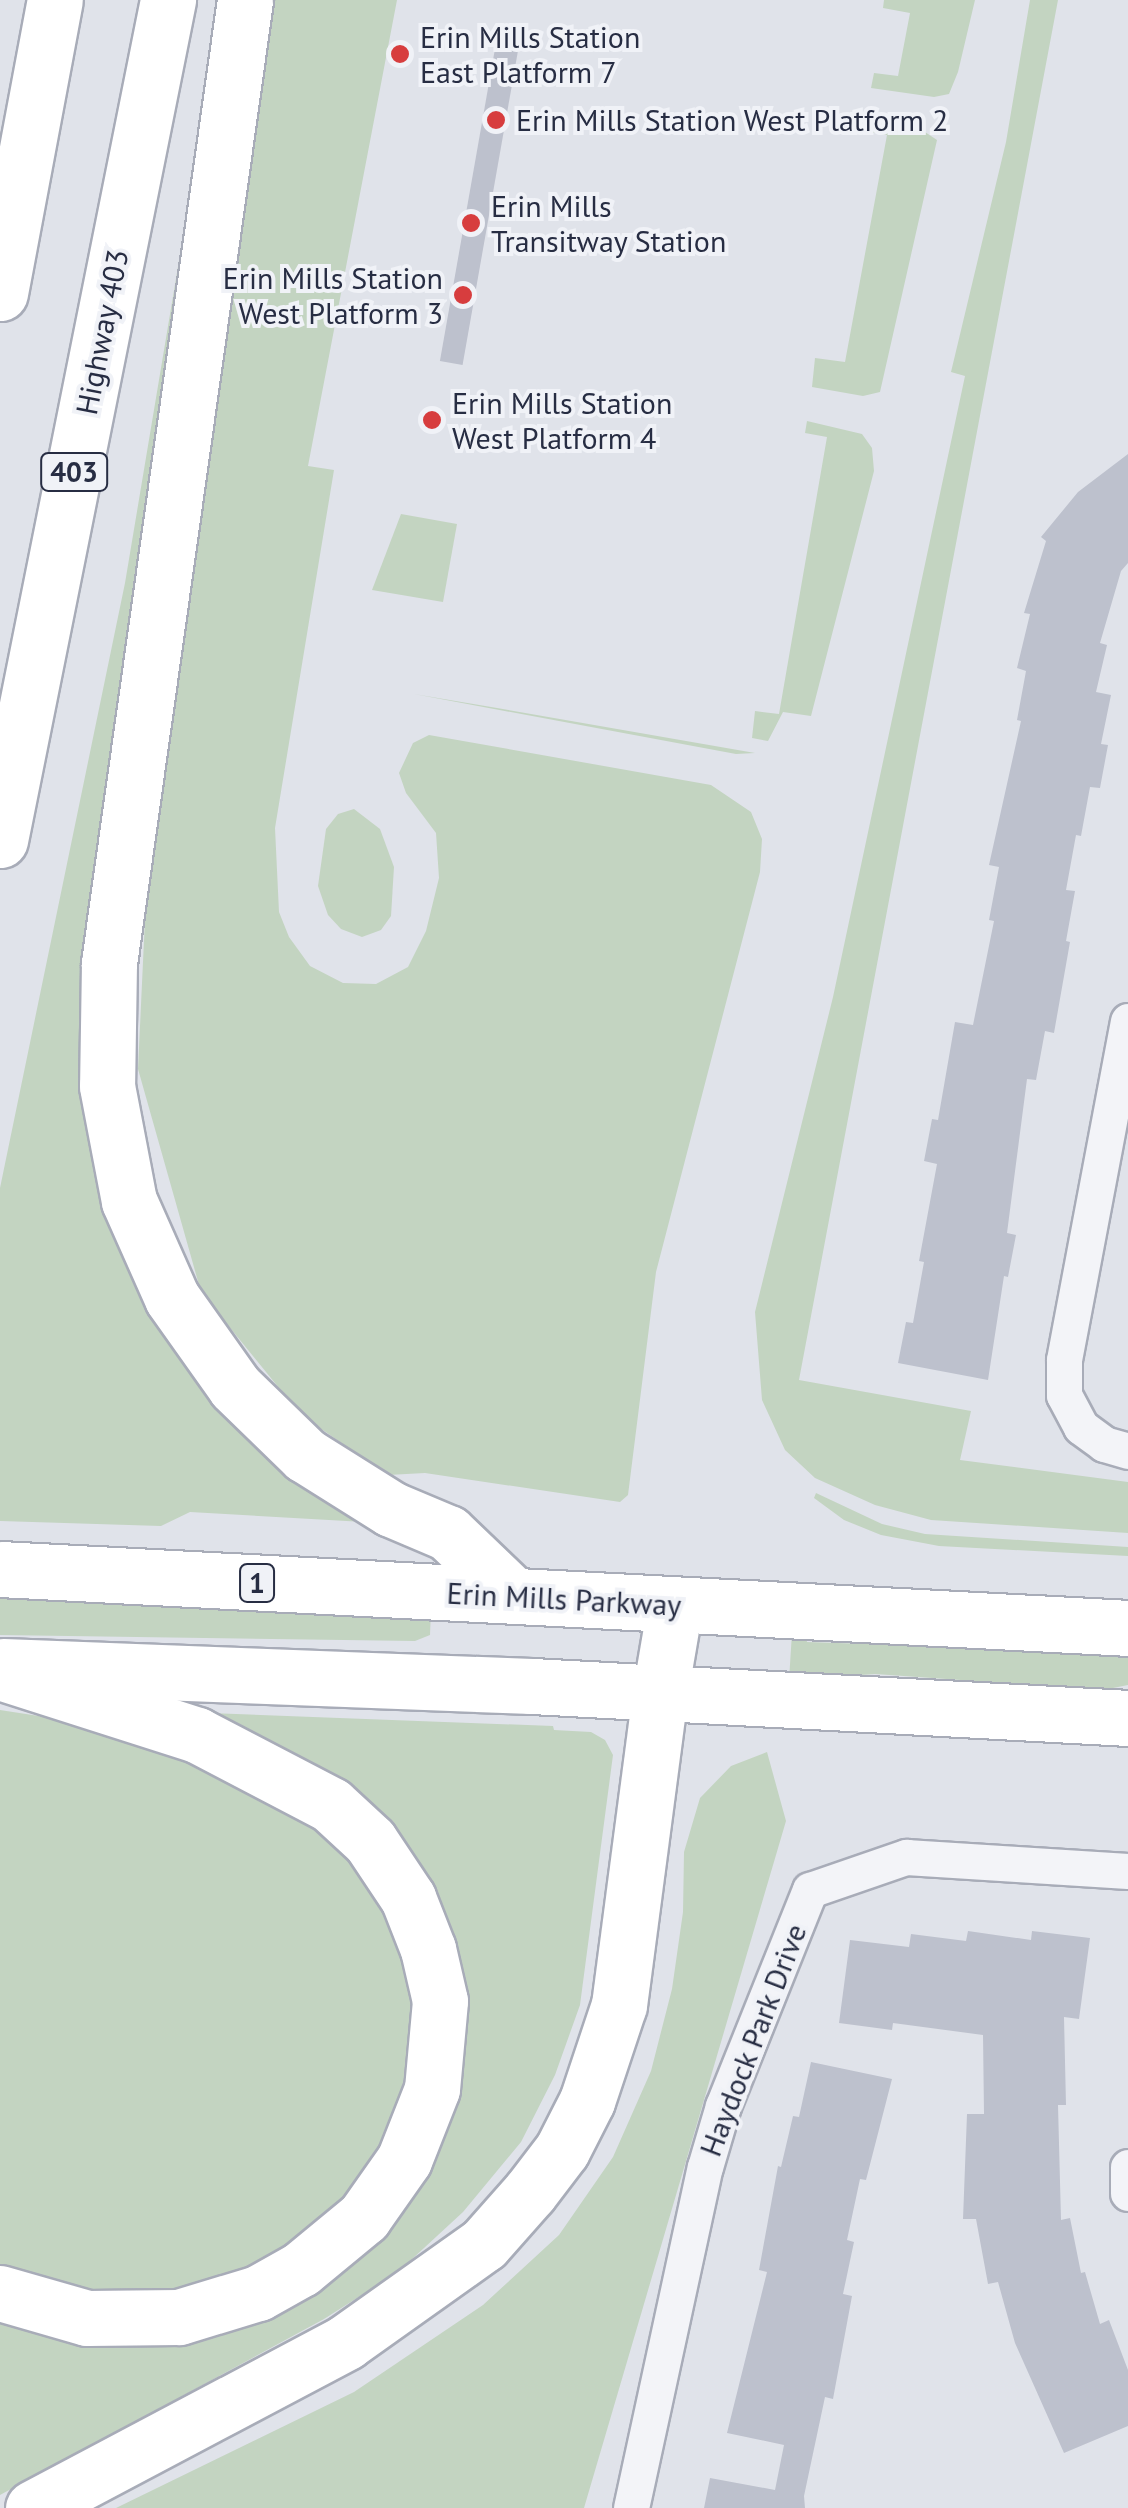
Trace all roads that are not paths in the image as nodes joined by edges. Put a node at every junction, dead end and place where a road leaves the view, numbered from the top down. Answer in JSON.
{"nodes":[{"id":1,"x":55,"y":0,"type":"edge"},
{"id":2,"x":168,"y":0,"type":"edge"},
{"id":3,"x":245,"y":0,"type":"edge"},
{"id":4,"x":0,"y":293,"type":"edge"},
{"id":5,"x":0,"y":840,"type":"edge"},
{"id":6,"x":1128,"y":1021,"type":"edge"},
{"id":7,"x":1128,"y":1451,"type":"edge"},
{"id":8,"x":0,"y":1570,"type":"edge"},
{"id":9,"x":514,"y":1596,"type":"junction"},
{"id":10,"x":674,"y":1605,"type":"junction"},
{"id":11,"x":1128,"y":1628,"type":"edge"},
{"id":12,"x":0,"y":1669,"type":"edge"},
{"id":13,"x":660,"y":1693,"type":"junction"},
{"id":14,"x":1128,"y":1718,"type":"edge"},
{"id":15,"x":1128,"y":1872,"type":"edge"},
{"id":16,"x":1128,"y":2167,"type":"edge"},
{"id":17,"x":1128,"y":2193,"type":"edge"},
{"id":18,"x":0,"y":2294,"type":"edge"},
{"id":19,"x":33,"y":2508,"type":"edge"},
{"id":20,"x":632,"y":2508,"type":"edge"}],
"edges":[{"from":1,"to":4,"type":"main road"},
{"from":2,"to":5,"type":"main road","name":"Highway 403","number":"403"},
{"from":3,"to":9,"type":"main road"},
{"from":6,"to":7,"type":"street"},
{"from":8,"to":9,"type":"main road","name":"Erin Mills Parkway","number":"1"},
{"from":9,"to":10,"type":"main road","name":"Erin Mills Parkway","number":"1"},
{"from":10,"to":11,"type":"main road","name":"Erin Mills Parkway","number":"1"},
{"from":10,"to":13,"type":"main road"},
{"from":12,"to":13,"type":"main road"},
{"from":12,"to":18,"type":"main road"},
{"from":13,"to":14,"type":"main road"},
{"from":13,"to":19,"type":"main road"},
{"from":15,"to":20,"type":"street","name":"Haydock Park Drive"},
{"from":16,"to":17,"type":"street"}]}
